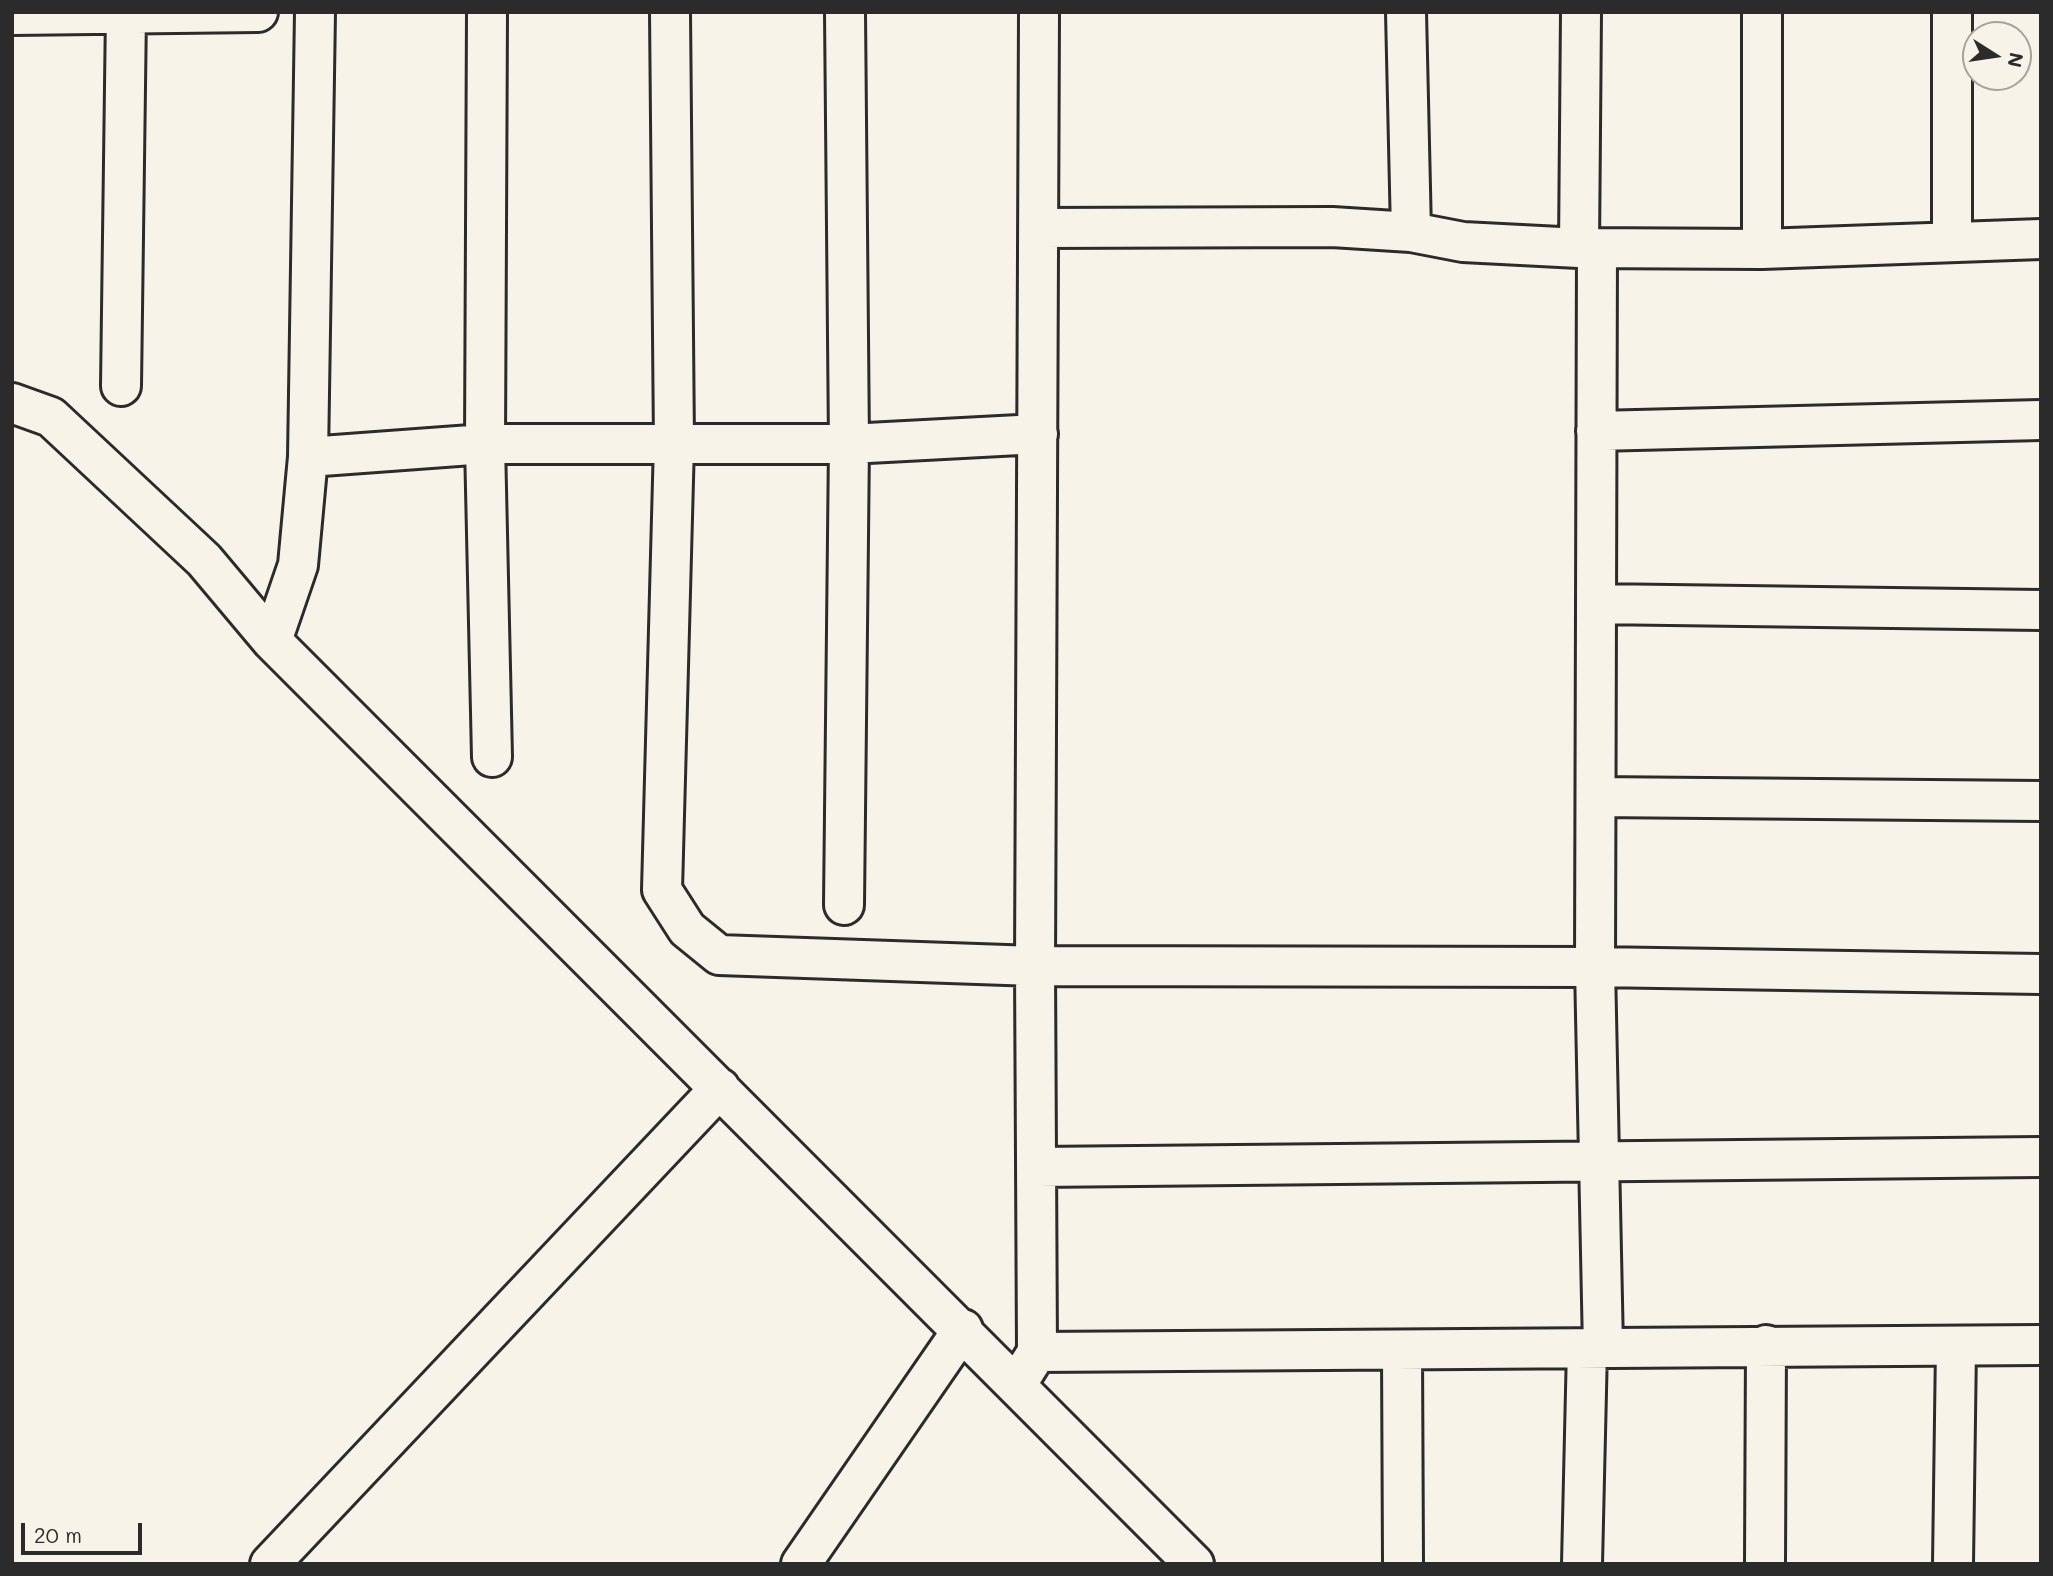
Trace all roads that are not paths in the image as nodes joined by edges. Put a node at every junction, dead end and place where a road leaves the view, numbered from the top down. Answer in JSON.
{"nodes":[{"id":1,"x":258,"y":12,"type":"edge"},
{"id":2,"x":315,"y":12,"type":"edge"},
{"id":3,"x":487,"y":12,"type":"edge"},
{"id":4,"x":670,"y":12,"type":"edge"},
{"id":5,"x":845,"y":12,"type":"edge"},
{"id":6,"x":1039,"y":12,"type":"edge"},
{"id":7,"x":1406,"y":12,"type":"edge"},
{"id":8,"x":1581,"y":12,"type":"edge"},
{"id":9,"x":1762,"y":12,"type":"edge"},
{"id":10,"x":1952,"y":12,"type":"edge"},
{"id":11,"x":125,"y":14,"type":"edge"},
{"id":12,"x":12,"y":15,"type":"edge"},
{"id":13,"x":1039,"y":228,"type":"junction"},
{"id":14,"x":1411,"y":232,"type":"junction"},
{"id":15,"x":2041,"y":239,"type":"edge"},
{"id":16,"x":1952,"y":242,"type":"junction"},
{"id":17,"x":1588,"y":248,"type":"junction"},
{"id":18,"x":1762,"y":249,"type":"junction"},
{"id":19,"x":121,"y":386,"type":"dead end"},
{"id":20,"x":12,"y":403,"type":"edge"},
{"id":21,"x":2041,"y":420,"type":"edge"},
{"id":22,"x":1596,"y":431,"type":"junction"},
{"id":23,"x":1038,"y":434,"type":"junction"},
{"id":24,"x":674,"y":443,"type":"junction"},
{"id":25,"x":485,"y":444,"type":"junction"},
{"id":26,"x":849,"y":444,"type":"junction"},
{"id":27,"x":308,"y":457,"type":"junction"},
{"id":28,"x":1596,"y":604,"type":"junction"},
{"id":29,"x":2041,"y":610,"type":"edge"},
{"id":30,"x":272,"y":641,"type":"junction"},
{"id":31,"x":492,"y":757,"type":"dead end"},
{"id":32,"x":1595,"y":796,"type":"junction"},
{"id":33,"x":2041,"y":800,"type":"edge"},
{"id":34,"x":844,"y":905,"type":"dead end"},
{"id":35,"x":1035,"y":966,"type":"junction"},
{"id":36,"x":1595,"y":967,"type":"junction"},
{"id":37,"x":2041,"y":974,"type":"edge"},
{"id":38,"x":720,"y":1088,"type":"junction"},
{"id":39,"x":2041,"y":1157,"type":"edge"},
{"id":40,"x":1600,"y":1161,"type":"junction"},
{"id":41,"x":1037,"y":1167,"type":"junction"},
{"id":42,"x":963,"y":1329,"type":"junction"},
{"id":43,"x":1766,"y":1345,"type":"junction"},
{"id":44,"x":2041,"y":1345,"type":"edge"},
{"id":45,"x":1956,"y":1346,"type":"junction"},
{"id":46,"x":1595,"y":1348,"type":"junction"},
{"id":47,"x":1402,"y":1350,"type":"junction"},
{"id":48,"x":1037,"y":1352,"type":"junction"},
{"id":49,"x":1017,"y":1384,"type":"junction"},
{"id":50,"x":270,"y":1564,"type":"edge"},
{"id":51,"x":801,"y":1564,"type":"edge"},
{"id":52,"x":1194,"y":1564,"type":"edge"},
{"id":53,"x":1403,"y":1564,"type":"edge"},
{"id":54,"x":1582,"y":1564,"type":"edge"},
{"id":55,"x":1765,"y":1564,"type":"edge"},
{"id":56,"x":1953,"y":1564,"type":"edge"}],
"edges":[{"from":1,"to":11,"type":"street"},
{"from":2,"to":27,"type":"street"},
{"from":3,"to":25,"type":"street"},
{"from":4,"to":24,"type":"street"},
{"from":5,"to":26,"type":"street"},
{"from":6,"to":13,"type":"street"},
{"from":7,"to":14,"type":"street"},
{"from":8,"to":17,"type":"street"},
{"from":9,"to":18,"type":"street"},
{"from":10,"to":16,"type":"street"},
{"from":11,"to":12,"type":"street"},
{"from":11,"to":19,"type":"street"},
{"from":13,"to":14,"type":"street"},
{"from":13,"to":23,"type":"street"},
{"from":14,"to":17,"type":"street"},
{"from":15,"to":16,"type":"street"},
{"from":16,"to":18,"type":"street"},
{"from":17,"to":18,"type":"street"},
{"from":17,"to":22,"type":"street"},
{"from":20,"to":30,"type":"street"},
{"from":21,"to":22,"type":"street"},
{"from":22,"to":28,"type":"street"},
{"from":23,"to":26,"type":"street"},
{"from":23,"to":35,"type":"street"},
{"from":24,"to":25,"type":"street"},
{"from":24,"to":26,"type":"street"},
{"from":24,"to":35,"type":"street"},
{"from":25,"to":27,"type":"street"},
{"from":25,"to":31,"type":"street"},
{"from":26,"to":34,"type":"street"},
{"from":27,"to":30,"type":"street"},
{"from":28,"to":29,"type":"street"},
{"from":28,"to":32,"type":"street"},
{"from":30,"to":38,"type":"street"},
{"from":32,"to":33,"type":"street"},
{"from":32,"to":36,"type":"street"},
{"from":35,"to":36,"type":"street"},
{"from":35,"to":41,"type":"street"},
{"from":36,"to":37,"type":"street"},
{"from":36,"to":40,"type":"street"},
{"from":38,"to":42,"type":"street"},
{"from":38,"to":50,"type":"street"},
{"from":39,"to":40,"type":"street"},
{"from":40,"to":41,"type":"street"},
{"from":40,"to":46,"type":"street"},
{"from":41,"to":48,"type":"street"},
{"from":42,"to":49,"type":"street"},
{"from":42,"to":51,"type":"street"},
{"from":43,"to":45,"type":"street"},
{"from":43,"to":46,"type":"street"},
{"from":43,"to":55,"type":"street"},
{"from":44,"to":45,"type":"street"},
{"from":45,"to":56,"type":"street"},
{"from":46,"to":47,"type":"street"},
{"from":46,"to":54,"type":"street"},
{"from":47,"to":48,"type":"street"},
{"from":47,"to":53,"type":"street"},
{"from":48,"to":49,"type":"street"},
{"from":49,"to":52,"type":"street"}]}
